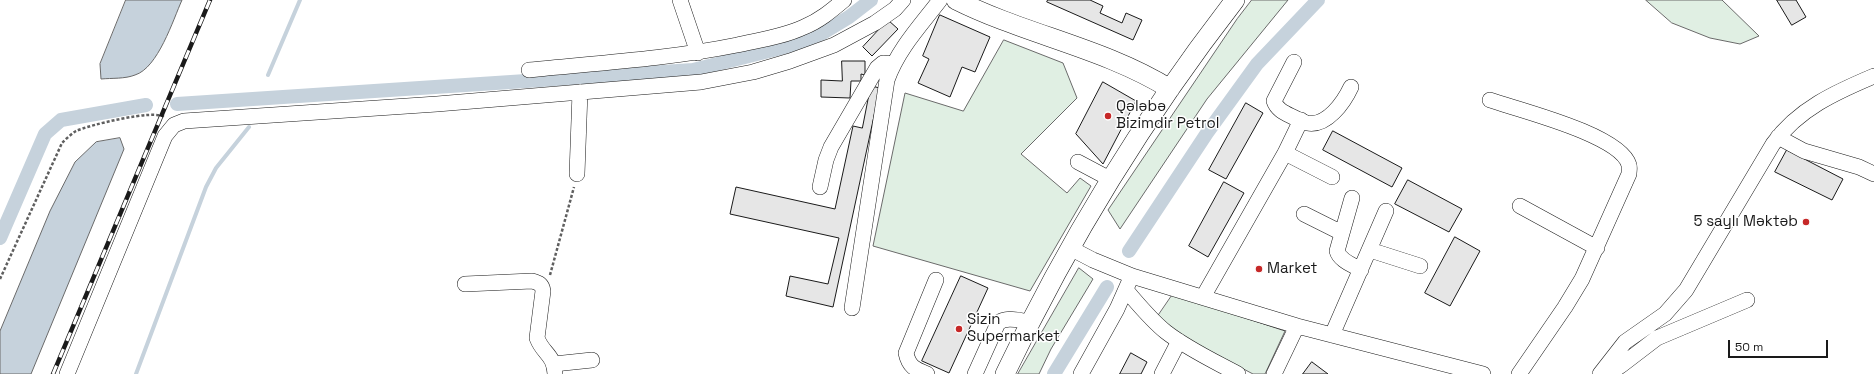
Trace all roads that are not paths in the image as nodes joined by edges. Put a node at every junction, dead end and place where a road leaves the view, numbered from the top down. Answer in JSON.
{"nodes":[{"id":1,"x":680,"y":0,"type":"edge"},
{"id":2,"x":844,"y":0,"type":"edge"},
{"id":3,"x":904,"y":0,"type":"edge"},
{"id":4,"x":940,"y":0,"type":"edge"},
{"id":5,"x":956,"y":0,"type":"edge"},
{"id":6,"x":1235,"y":0,"type":"edge"},
{"id":7,"x":698,"y":53,"type":"junction"},
{"id":8,"x":1294,"y":62,"type":"dead end"},
{"id":9,"x":893,"y":64,"type":"junction"},
{"id":10,"x":529,"y":70,"type":"dead end"},
{"id":11,"x":1874,"y":76,"type":"edge"},
{"id":12,"x":1351,"y":87,"type":"dead end"},
{"id":13,"x":1170,"y":89,"type":"junction"},
{"id":14,"x":580,"y":92,"type":"junction"},
{"id":15,"x":1490,"y":100,"type":"dead end"},
{"id":16,"x":1301,"y":120,"type":"junction"},
{"id":17,"x":1778,"y":137,"type":"junction"},
{"id":18,"x":1285,"y":153,"type":"junction"},
{"id":19,"x":1078,"y":162,"type":"dead end"},
{"id":20,"x":577,"y":174,"type":"road end"},
{"id":21,"x":1874,"y":174,"type":"edge"},
{"id":22,"x":1332,"y":177,"type":"dead end"},
{"id":23,"x":1110,"y":180,"type":"junction"},
{"id":24,"x":820,"y":187,"type":"dead end"},
{"id":25,"x":1352,"y":198,"type":"dead end"},
{"id":26,"x":1520,"y":206,"type":"dead end"},
{"id":27,"x":1386,"y":212,"type":"dead end"},
{"id":28,"x":1304,"y":214,"type":"dead end"},
{"id":29,"x":1342,"y":234,"type":"junction"},
{"id":30,"x":1070,"y":248,"type":"junction"},
{"id":31,"x":1597,"y":248,"type":"junction"},
{"id":32,"x":1370,"y":250,"type":"junction"},
{"id":33,"x":1420,"y":266,"type":"dead end"},
{"id":34,"x":1361,"y":270,"type":"junction"},
{"id":35,"x":1132,"y":276,"type":"junction"},
{"id":36,"x":936,"y":280,"type":"dead end"},
{"id":37,"x":465,"y":284,"type":"dead end"},
{"id":38,"x":1126,"y":290,"type":"junction"},
{"id":39,"x":1203,"y":298,"type":"junction"},
{"id":40,"x":1747,"y":300,"type":"dead end"},
{"id":41,"x":852,"y":308,"type":"dead end"},
{"id":42,"x":1030,"y":322,"type":"junction"},
{"id":43,"x":1297,"y":326,"type":"junction"},
{"id":44,"x":1332,"y":335,"type":"junction"},
{"id":45,"x":1180,"y":341,"type":"junction"},
{"id":46,"x":592,"y":360,"type":"dead end"},
{"id":47,"x":555,"y":369,"type":"edge"},
{"id":48,"x":67,"y":374,"type":"edge"},
{"id":49,"x":927,"y":374,"type":"edge"},
{"id":50,"x":975,"y":374,"type":"edge"},
{"id":51,"x":1005,"y":374,"type":"edge"},
{"id":52,"x":1081,"y":374,"type":"edge"},
{"id":53,"x":1162,"y":374,"type":"edge"},
{"id":54,"x":1238,"y":374,"type":"edge"},
{"id":55,"x":1274,"y":374,"type":"edge"},
{"id":56,"x":1483,"y":374,"type":"edge"},
{"id":57,"x":1519,"y":374,"type":"edge"},
{"id":58,"x":1601,"y":374,"type":"edge"}],
"edges":[{"from":1,"to":7,"type":"street"},
{"from":2,"to":7,"type":"street"},
{"from":3,"to":14,"type":"street"},
{"from":4,"to":9,"type":"street"},
{"from":5,"to":13,"type":"main road"},
{"from":6,"to":13,"type":"main road"},
{"from":7,"to":10,"type":"street"},
{"from":8,"to":16,"type":"street"},
{"from":9,"to":24,"type":"street"},
{"from":9,"to":41,"type":"street"},
{"from":11,"to":17,"type":"street"},
{"from":12,"to":16,"type":"street"},
{"from":13,"to":23,"type":"main road"},
{"from":14,"to":20,"type":"street"},
{"from":14,"to":48,"type":"street"},
{"from":15,"to":31,"type":"street"},
{"from":16,"to":18,"type":"street"},
{"from":17,"to":21,"type":"street"},
{"from":17,"to":58,"type":"street"},
{"from":18,"to":22,"type":"street"},
{"from":18,"to":39,"type":"street"},
{"from":19,"to":23,"type":"street"},
{"from":23,"to":30,"type":"main road"},
{"from":25,"to":29,"type":"street"},
{"from":26,"to":31,"type":"street"},
{"from":27,"to":32,"type":"street"},
{"from":28,"to":29,"type":"street"},
{"from":29,"to":34,"type":"street"},
{"from":30,"to":35,"type":"street"},
{"from":30,"to":42,"type":"main road"},
{"from":31,"to":57,"type":"street"},
{"from":32,"to":33,"type":"street"},
{"from":32,"to":34,"type":"street"},
{"from":34,"to":44,"type":"street"},
{"from":35,"to":38,"type":"street"},
{"from":35,"to":39,"type":"street"},
{"from":36,"to":49,"type":"street"},
{"from":37,"to":47,"type":"street"},
{"from":38,"to":45,"type":"street"},
{"from":38,"to":52,"type":"street"},
{"from":39,"to":43,"type":"street"},
{"from":40,"to":58,"type":"street"},
{"from":42,"to":50,"type":"street"},
{"from":42,"to":51,"type":"main road"},
{"from":43,"to":44,"type":"street"},
{"from":43,"to":55,"type":"street"},
{"from":44,"to":56,"type":"street"},
{"from":45,"to":53,"type":"street"},
{"from":45,"to":54,"type":"street"},
{"from":46,"to":47,"type":"street"}]}
